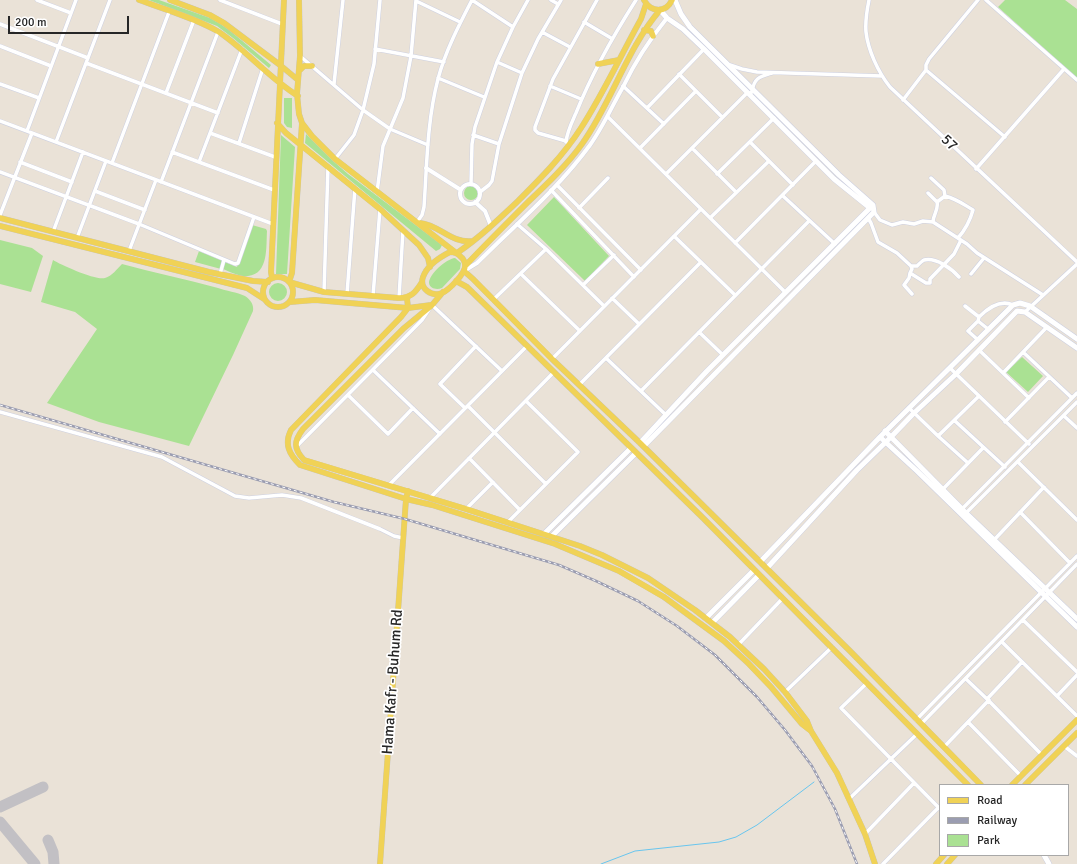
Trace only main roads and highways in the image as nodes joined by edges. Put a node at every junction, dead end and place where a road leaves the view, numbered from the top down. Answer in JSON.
{"nodes":[{"id":1,"x":140,"y":0,"type":"edge"},
{"id":2,"x":170,"y":0,"type":"edge"},
{"id":3,"x":284,"y":0,"type":"edge"},
{"id":4,"x":299,"y":0,"type":"edge"},
{"id":5,"x":676,"y":1,"type":"edge"},
{"id":6,"x":645,"y":2,"type":"edge"},
{"id":7,"x":660,"y":10,"type":"junction"},
{"id":8,"x":644,"y":30,"type":"junction"},
{"id":9,"x":653,"y":36,"type":"road end"},
{"id":10,"x":619,"y":60,"type":"junction"},
{"id":11,"x":598,"y":64,"type":"road end"},
{"id":12,"x":280,"y":65,"type":"junction"},
{"id":13,"x":312,"y":66,"type":"road end"},
{"id":14,"x":298,"y":74,"type":"junction"},
{"id":15,"x":298,"y":80,"type":"junction"},
{"id":16,"x":279,"y":82,"type":"junction"},
{"id":17,"x":298,"y":96,"type":"junction"},
{"id":18,"x":277,"y":123,"type":"junction"},
{"id":19,"x":302,"y":123,"type":"junction"},
{"id":20,"x":300,"y":144,"type":"junction"},
{"id":21,"x":872,"y":210,"type":"junction"},
{"id":22,"x":0,"y":218,"type":"edge"},
{"id":23,"x":418,"y":223,"type":"junction"},
{"id":24,"x":0,"y":226,"type":"edge"},
{"id":25,"x":476,"y":241,"type":"junction"},
{"id":26,"x":456,"y":253,"type":"junction"},
{"id":27,"x":466,"y":265,"type":"junction"},
{"id":28,"x":430,"y":267,"type":"junction"},
{"id":29,"x":464,"y":271,"type":"junction"},
{"id":30,"x":270,"y":280,"type":"junction"},
{"id":31,"x":456,"y":281,"type":"junction"},
{"id":32,"x":289,"y":282,"type":"junction"},
{"id":33,"x":422,"y":282,"type":"junction"},
{"id":34,"x":443,"y":292,"type":"junction"},
{"id":35,"x":407,"y":298,"type":"junction"},
{"id":36,"x":264,"y":299,"type":"junction"},
{"id":37,"x":290,"y":302,"type":"junction"},
{"id":38,"x":432,"y":305,"type":"junction"},
{"id":39,"x":408,"y":308,"type":"junction"},
{"id":40,"x":1077,"y":339,"type":"edge"},
{"id":41,"x":1077,"y":348,"type":"edge"},
{"id":42,"x":885,"y":431,"type":"junction"},
{"id":43,"x":880,"y":437,"type":"junction"},
{"id":44,"x":891,"y":437,"type":"junction"},
{"id":45,"x":885,"y":442,"type":"junction"},
{"id":46,"x":642,"y":444,"type":"junction"},
{"id":47,"x":631,"y":448,"type":"junction"},
{"id":48,"x":636,"y":453,"type":"junction"},
{"id":49,"x":408,"y":491,"type":"junction"},
{"id":50,"x":406,"y":499,"type":"junction"},
{"id":51,"x":488,"y":516,"type":"junction"},
{"id":52,"x":486,"y":522,"type":"junction"},
{"id":53,"x":544,"y":534,"type":"junction"},
{"id":54,"x":552,"y":536,"type":"junction"},
{"id":55,"x":580,"y":546,"type":"junction"},
{"id":56,"x":578,"y":553,"type":"junction"},
{"id":57,"x":760,"y":562,"type":"junction"},
{"id":58,"x":766,"y":568,"type":"junction"},
{"id":59,"x":756,"y":573,"type":"junction"},
{"id":60,"x":1045,"y":592,"type":"junction"},
{"id":61,"x":706,"y":618,"type":"junction"},
{"id":62,"x":1077,"y":619,"type":"edge"},
{"id":63,"x":712,"y":623,"type":"junction"},
{"id":64,"x":1077,"y":627,"type":"edge"},
{"id":65,"x":1077,"y":720,"type":"edge"},
{"id":66,"x":811,"y":731,"type":"junction"},
{"id":67,"x":1077,"y":733,"type":"edge"},
{"id":68,"x":1039,"y":757,"type":"junction"},
{"id":69,"x":1044,"y":766,"type":"junction"},
{"id":70,"x":967,"y":784,"type":"edge"},
{"id":71,"x":980,"y":784,"type":"edge"},
{"id":72,"x":1013,"y":784,"type":"edge"},
{"id":73,"x":1026,"y":784,"type":"edge"},
{"id":74,"x":943,"y":856,"type":"edge"},
{"id":75,"x":955,"y":856,"type":"edge"},
{"id":76,"x":380,"y":864,"type":"edge"},
{"id":77,"x":874,"y":864,"type":"edge"},
{"id":78,"x":936,"y":864,"type":"edge"},
{"id":79,"x":947,"y":864,"type":"edge"}],
"edges":[{"from":1,"to":16,"type":"main road"},
{"from":2,"to":12,"type":"main road"},
{"from":3,"to":12,"type":"main road"},
{"from":4,"to":14,"type":"main road"},
{"from":5,"to":7,"type":"main road"},
{"from":5,"to":21,"type":"main road"},
{"from":6,"to":7,"type":"main road"},
{"from":6,"to":10,"type":"main road"},
{"from":7,"to":8,"type":"main road"},
{"from":7,"to":21,"type":"main road"},
{"from":8,"to":9,"type":"main road"},
{"from":8,"to":27,"type":"main road"},
{"from":10,"to":11,"type":"main road"},
{"from":10,"to":25,"type":"main road"},
{"from":12,"to":15,"type":"main road"},
{"from":12,"to":16,"type":"main road"},
{"from":13,"to":14,"type":"main road"},
{"from":14,"to":15,"type":"main road"},
{"from":15,"to":17,"type":"main road"},
{"from":16,"to":17,"type":"main road"},
{"from":16,"to":18,"type":"main road"},
{"from":17,"to":19,"type":"main road"},
{"from":18,"to":20,"type":"main road"},
{"from":18,"to":30,"type":"main road"},
{"from":19,"to":20,"type":"main road"},
{"from":19,"to":23,"type":"main road"},
{"from":20,"to":28,"type":"main road"},
{"from":20,"to":32,"type":"main road"},
{"from":21,"to":46,"type":"main road"},
{"from":21,"to":46,"type":"main road"},
{"from":22,"to":30,"type":"main road"},
{"from":23,"to":25,"type":"main road"},
{"from":23,"to":26,"type":"main road"},
{"from":24,"to":36,"type":"main road"},
{"from":25,"to":26,"type":"main road"},
{"from":26,"to":27,"type":"main road"},
{"from":26,"to":28,"type":"main road"},
{"from":27,"to":29,"type":"main road"},
{"from":28,"to":33,"type":"main road"},
{"from":29,"to":31,"type":"main road"},
{"from":29,"to":46,"type":"main road"},
{"from":30,"to":32,"type":"main road"},
{"from":30,"to":36,"type":"main road"},
{"from":31,"to":34,"type":"main road"},
{"from":31,"to":47,"type":"main road"},
{"from":32,"to":35,"type":"main road"},
{"from":32,"to":37,"type":"main road"},
{"from":33,"to":34,"type":"main road"},
{"from":33,"to":35,"type":"main road"},
{"from":34,"to":38,"type":"main road"},
{"from":35,"to":39,"type":"main road"},
{"from":36,"to":37,"type":"main road"},
{"from":37,"to":39,"type":"main road"},
{"from":38,"to":39,"type":"main road"},
{"from":38,"to":49,"type":"main road"},
{"from":39,"to":50,"type":"main road"},
{"from":40,"to":42,"type":"main road"},
{"from":41,"to":44,"type":"main road"},
{"from":42,"to":43,"type":"main road"},
{"from":42,"to":44,"type":"main road"},
{"from":43,"to":45,"type":"main road"},
{"from":43,"to":57,"type":"main road"},
{"from":44,"to":45,"type":"main road"},
{"from":44,"to":60,"type":"main road"},
{"from":45,"to":58,"type":"main road"},
{"from":45,"to":60,"type":"main road"},
{"from":46,"to":57,"type":"main road"},
{"from":47,"to":48,"type":"main road"},
{"from":47,"to":53,"type":"main road"},
{"from":48,"to":54,"type":"main road"},
{"from":48,"to":59,"type":"main road"},
{"from":49,"to":50,"type":"main road","name":"Hama Kafr - Buhum Rd"},
{"from":49,"to":51,"type":"main road"},
{"from":50,"to":52,"type":"main road"},
{"from":50,"to":76,"type":"main road","name":"Hama Kafr - Buhum Rd"},
{"from":51,"to":52,"type":"main road"},
{"from":51,"to":53,"type":"main road"},
{"from":52,"to":56,"type":"main road"},
{"from":53,"to":54,"type":"main road"},
{"from":54,"to":55,"type":"main road"},
{"from":55,"to":56,"type":"main road"},
{"from":55,"to":61,"type":"main road"},
{"from":56,"to":66,"type":"main road"},
{"from":57,"to":58,"type":"main road"},
{"from":58,"to":71,"type":"main road"},
{"from":59,"to":61,"type":"main road"},
{"from":59,"to":63,"type":"main road"},
{"from":59,"to":70,"type":"main road"},
{"from":60,"to":62,"type":"main road"},
{"from":60,"to":64,"type":"main road"},
{"from":61,"to":63,"type":"main road"},
{"from":63,"to":66,"type":"main road"},
{"from":65,"to":68,"type":"main road"},
{"from":66,"to":77,"type":"main road"},
{"from":67,"to":69,"type":"main road"},
{"from":68,"to":69,"type":"main road"},
{"from":68,"to":72,"type":"main road"},
{"from":69,"to":73,"type":"main road"},
{"from":74,"to":78,"type":"main road"},
{"from":75,"to":79,"type":"main road"}]}
